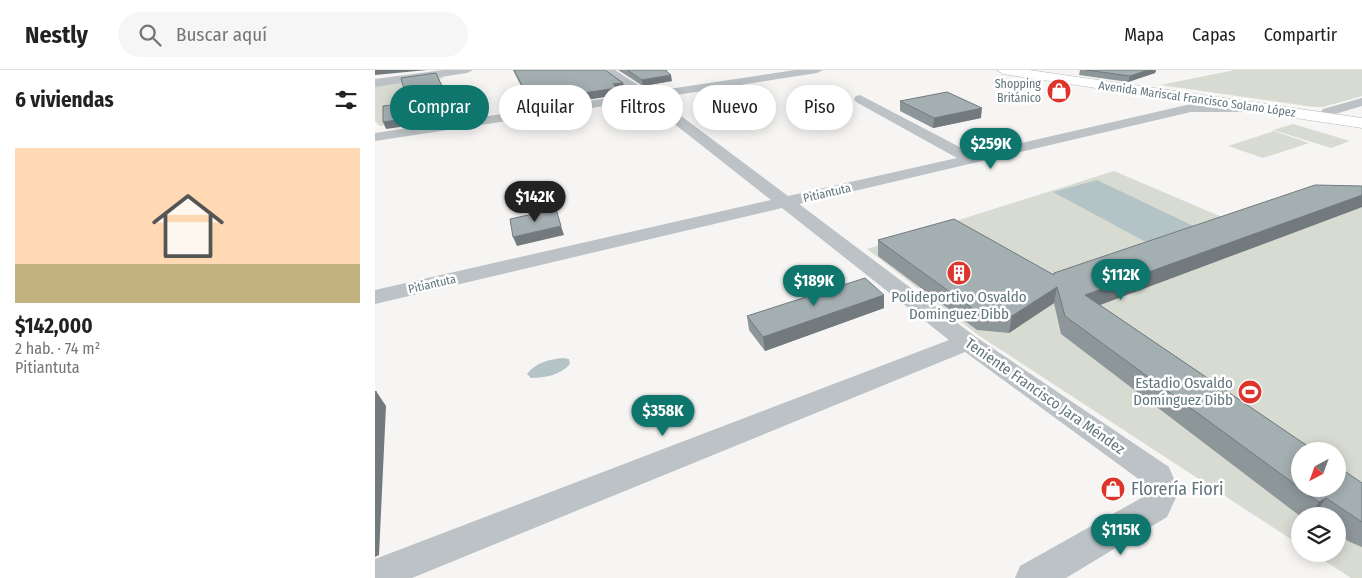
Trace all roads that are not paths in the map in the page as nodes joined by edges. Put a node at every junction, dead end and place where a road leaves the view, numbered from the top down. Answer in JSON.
{"nodes":[{"id":1,"x":467,"y":70,"type":"edge"},
{"id":2,"x":607,"y":70,"type":"edge"},
{"id":3,"x":817,"y":70,"type":"edge"},
{"id":4,"x":1003,"y":70,"type":"edge"},
{"id":5,"x":1034,"y":70,"type":"edge"},
{"id":6,"x":375,"y":83,"type":"edge"},
{"id":7,"x":630,"y":85,"type":"edge"},
{"id":8,"x":1157,"y":88,"type":"junction"},
{"id":9,"x":683,"y":90,"type":"edge"},
{"id":10,"x":1177,"y":96,"type":"junction"},
{"id":11,"x":860,"y":99,"type":"dead end"},
{"id":12,"x":1362,"y":102,"type":"edge"},
{"id":13,"x":602,"y":103,"type":"edge"},
{"id":14,"x":1191,"y":108,"type":"junction"},
{"id":15,"x":1281,"y":111,"type":"junction"},
{"id":16,"x":1328,"y":112,"type":"junction"},
{"id":17,"x":1362,"y":117,"type":"edge"},
{"id":18,"x":1362,"y":122,"type":"edge"},
{"id":19,"x":683,"y":124,"type":"edge"},
{"id":20,"x":375,"y":137,"type":"edge"},
{"id":21,"x":971,"y":159,"type":"junction"},
{"id":22,"x":785,"y":202,"type":"junction"},
{"id":23,"x":375,"y":297,"type":"edge"},
{"id":24,"x":967,"y":342,"type":"junction"},
{"id":25,"x":375,"y":576,"type":"edge"},
{"id":26,"x":1033,"y":578,"type":"edge"}],
"edges":[{"from":1,"to":6,"type":"street"},
{"from":2,"to":7,"type":"street","name":"Teniente Francisco Jara Méndez"},
{"from":3,"to":9,"type":"street"},
{"from":4,"to":10,"type":"highway","name":"Avenida Mariscal Francisco Solano López"},
{"from":5,"to":8,"type":"highway","name":"Avenida Mariscal Francisco Solano López"},
{"from":8,"to":10,"type":"highway"},
{"from":8,"to":16,"type":"highway","name":"Avenida Mariscal Francisco Solano López"},
{"from":10,"to":14,"type":"highway"},
{"from":10,"to":15,"type":"highway","name":"Avenida Mariscal Francisco Solano López"},
{"from":11,"to":21,"type":"street"},
{"from":12,"to":16,"type":"street"},
{"from":13,"to":20,"type":"street"},
{"from":14,"to":15,"type":"street","name":"Pitiantuta"},
{"from":14,"to":21,"type":"street","name":"Pitiantuta"},
{"from":15,"to":18,"type":"highway","name":"Avenida Mariscal Francisco Solano López"},
{"from":16,"to":17,"type":"highway","name":"Avenida Mariscal Francisco Solano López"},
{"from":19,"to":22,"type":"street","name":"Teniente Francisco Jara Méndez"},
{"from":21,"to":22,"type":"street","name":"Pitiantuta"},
{"from":22,"to":23,"type":"street","name":"Pitiantuta"},
{"from":22,"to":24,"type":"street","name":"Teniente Francisco Jara Méndez"},
{"from":24,"to":25,"type":"street"},
{"from":24,"to":26,"type":"street","name":"Teniente Francisco Jara Méndez"}]}
